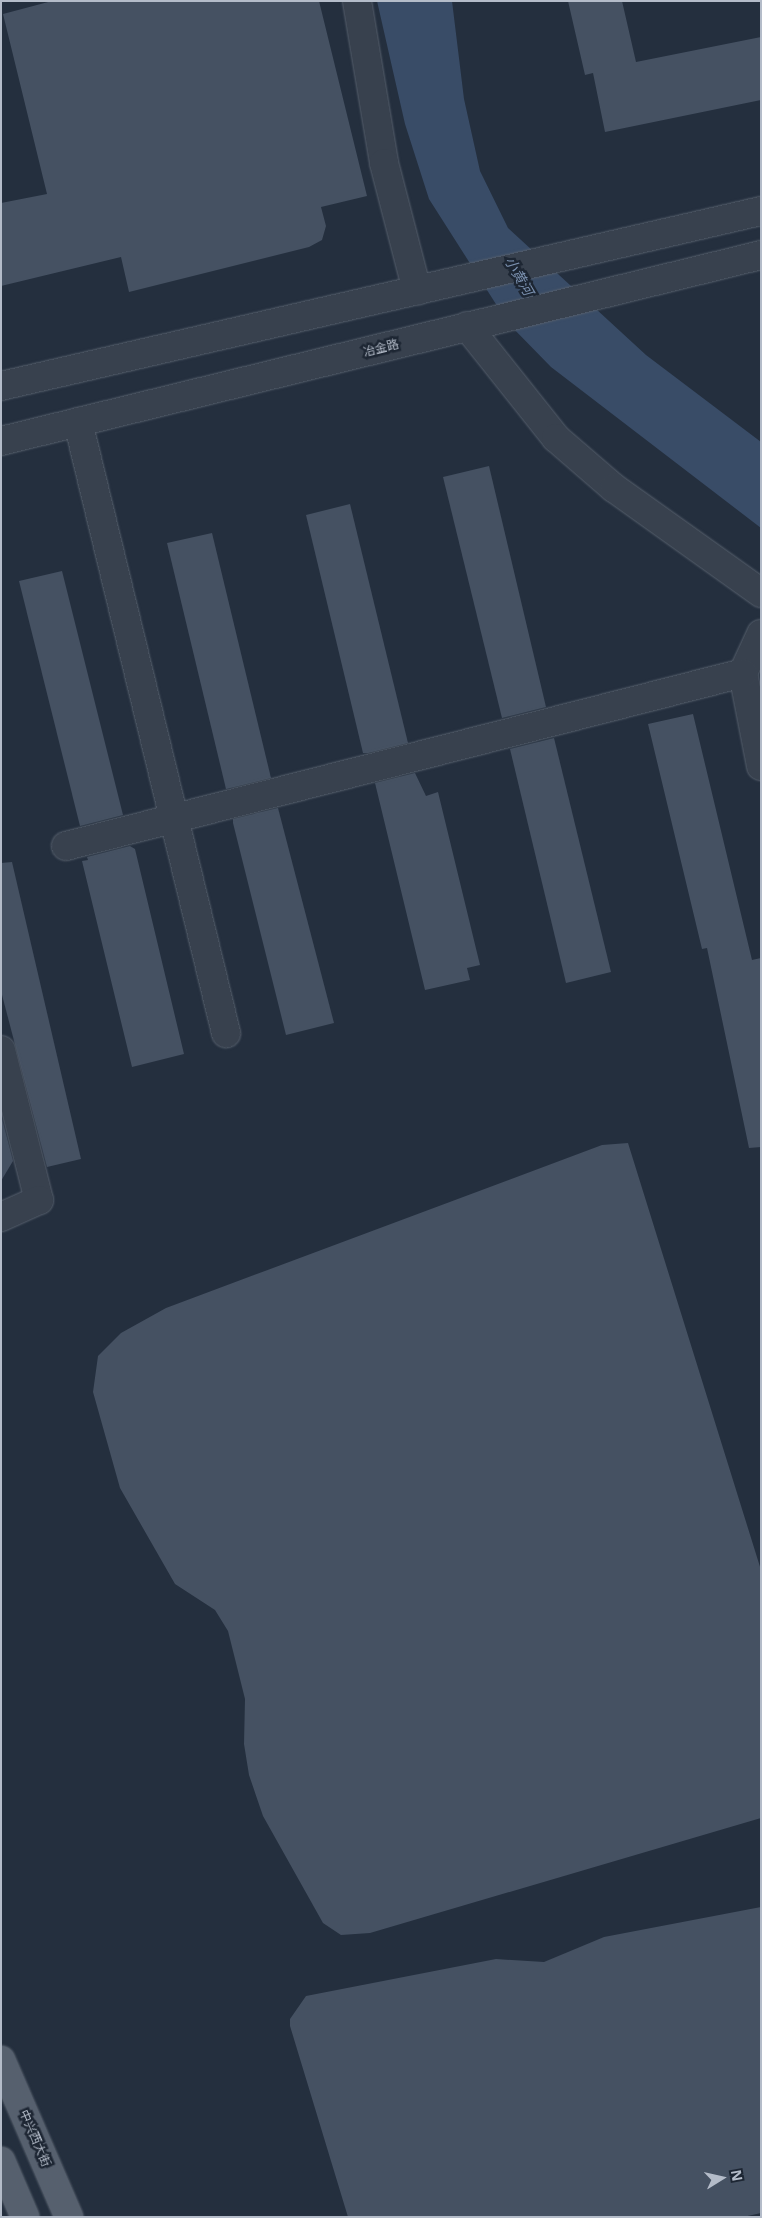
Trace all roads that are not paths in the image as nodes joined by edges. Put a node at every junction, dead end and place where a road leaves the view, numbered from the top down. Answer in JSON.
{"nodes":[{"id":1,"x":357,"y":1,"type":"edge"},
{"id":2,"x":761,"y":211,"type":"edge"},
{"id":3,"x":761,"y":255,"type":"edge"},
{"id":4,"x":417,"y":291,"type":"junction"},
{"id":5,"x":467,"y":326,"type":"junction"},
{"id":6,"x":1,"y":386,"type":"edge"},
{"id":7,"x":78,"y":422,"type":"junction"},
{"id":8,"x":1,"y":440,"type":"edge"},
{"id":9,"x":761,"y":594,"type":"edge"},
{"id":10,"x":761,"y":634,"type":"edge"},
{"id":11,"x":744,"y":673,"type":"junction"},
{"id":12,"x":761,"y":766,"type":"edge"},
{"id":13,"x":174,"y":818,"type":"junction"},
{"id":14,"x":66,"y":846,"type":"dead end"},
{"id":15,"x":226,"y":1032,"type":"dead end"},
{"id":16,"x":1,"y":1050,"type":"edge"},
{"id":17,"x":1,"y":1217,"type":"edge"},
{"id":18,"x":1,"y":2060,"type":"edge"},
{"id":19,"x":1,"y":2161,"type":"edge"},
{"id":20,"x":25,"y":2217,"type":"edge"},
{"id":21,"x":69,"y":2217,"type":"edge"}],
"edges":[{"from":1,"to":4,"type":"street"},
{"from":2,"to":4,"type":"street"},
{"from":3,"to":5,"type":"street","name":"冶金路"},
{"from":4,"to":6,"type":"street"},
{"from":5,"to":7,"type":"street","name":"冶金路"},
{"from":5,"to":9,"type":"street"},
{"from":7,"to":8,"type":"street","name":"冶金路"},
{"from":7,"to":13,"type":"street"},
{"from":10,"to":11,"type":"street"},
{"from":11,"to":12,"type":"street"},
{"from":11,"to":13,"type":"street"},
{"from":13,"to":14,"type":"street"},
{"from":13,"to":15,"type":"street"},
{"from":16,"to":17,"type":"street"},
{"from":18,"to":21,"type":"main road","name":"中兴西大街"},
{"from":19,"to":20,"type":"main road"}]}
